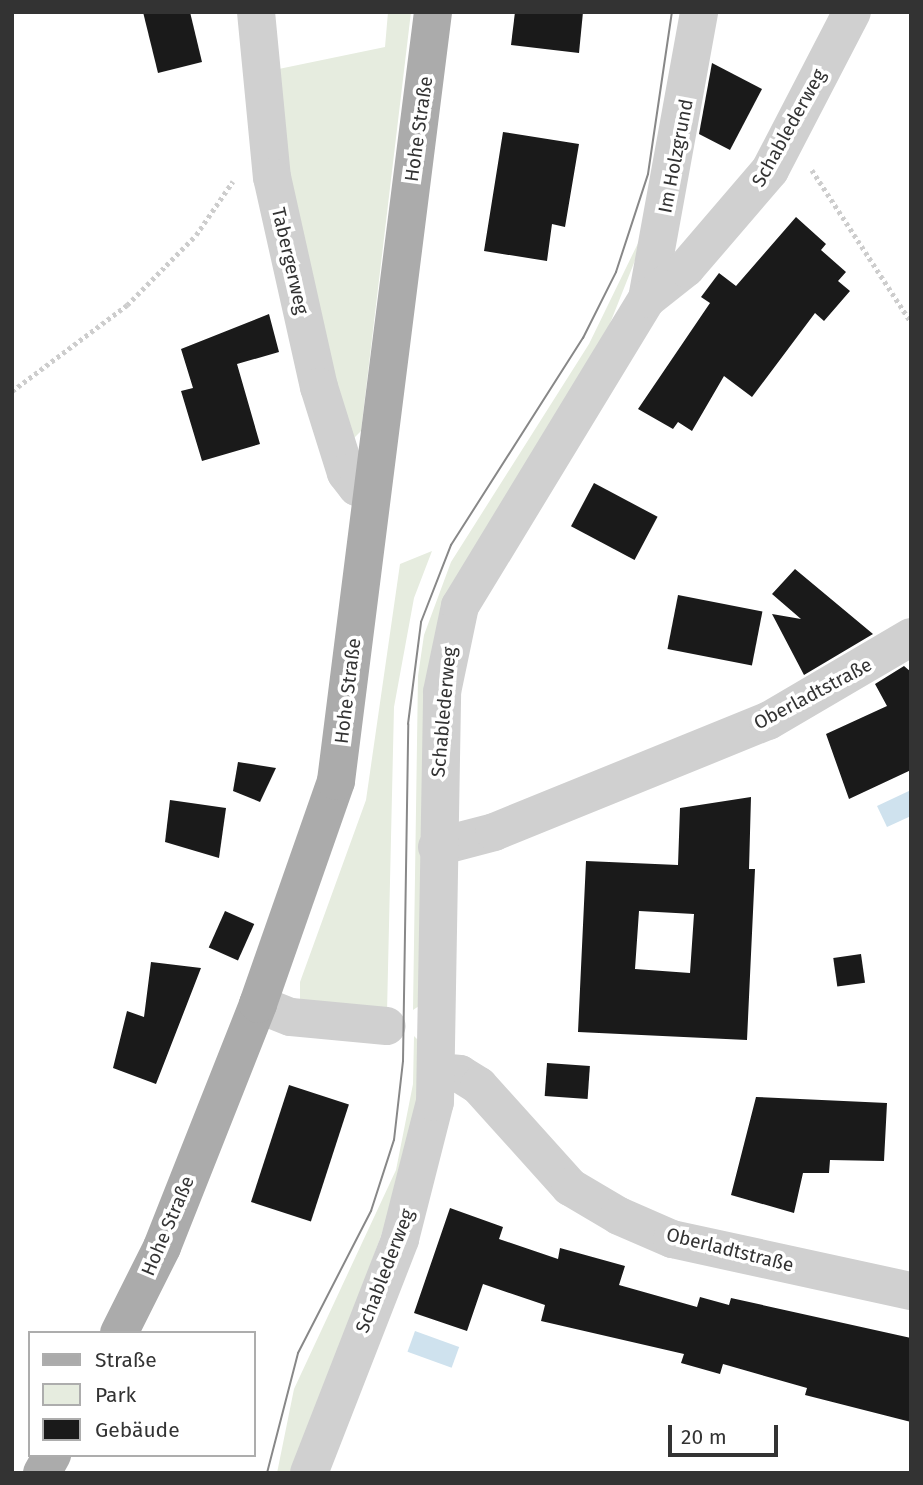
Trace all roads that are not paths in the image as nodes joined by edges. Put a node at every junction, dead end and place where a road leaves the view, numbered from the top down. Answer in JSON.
{"nodes":[{"id":1,"x":256,"y":12,"type":"edge"},
{"id":2,"x":433,"y":12,"type":"edge"},
{"id":3,"x":699,"y":12,"type":"edge"},
{"id":4,"x":852,"y":12,"type":"edge"},
{"id":5,"x":647,"y":299,"type":"junction"},
{"id":6,"x":371,"y":491,"type":"junction"},
{"id":7,"x":911,"y":637,"type":"edge"},
{"id":8,"x":438,"y":847,"type":"junction"},
{"id":9,"x":258,"y":1004,"type":"junction"},
{"id":10,"x":414,"y":1024,"type":"junction"},
{"id":11,"x":439,"y":1072,"type":"junction"},
{"id":12,"x":911,"y":1291,"type":"edge"},
{"id":13,"x":120,"y":1331,"type":"edge"},
{"id":14,"x":309,"y":1473,"type":"edge"}],
"edges":[{"from":1,"to":6,"type":"street","name":"Tabergerweg"},
{"from":2,"to":6,"type":"main road","name":"Hohe Straße"},
{"from":3,"to":5,"type":"street","name":"Im Holzgrund"},
{"from":4,"to":5,"type":"street","name":"Schablederweg"},
{"from":5,"to":8,"type":"street","name":"Schablederweg"},
{"from":6,"to":9,"type":"main road","name":"Hohe Straße"},
{"from":7,"to":8,"type":"street","name":"Oberladtstraße"},
{"from":8,"to":10,"type":"street","name":"Schablederweg"},
{"from":9,"to":10,"type":"street"},
{"from":9,"to":13,"type":"main road","name":"Hohe Straße"},
{"from":10,"to":11,"type":"street","name":"Schablederweg"},
{"from":11,"to":12,"type":"street","name":"Oberladtstraße"},
{"from":11,"to":14,"type":"street","name":"Schablederweg"}]}
